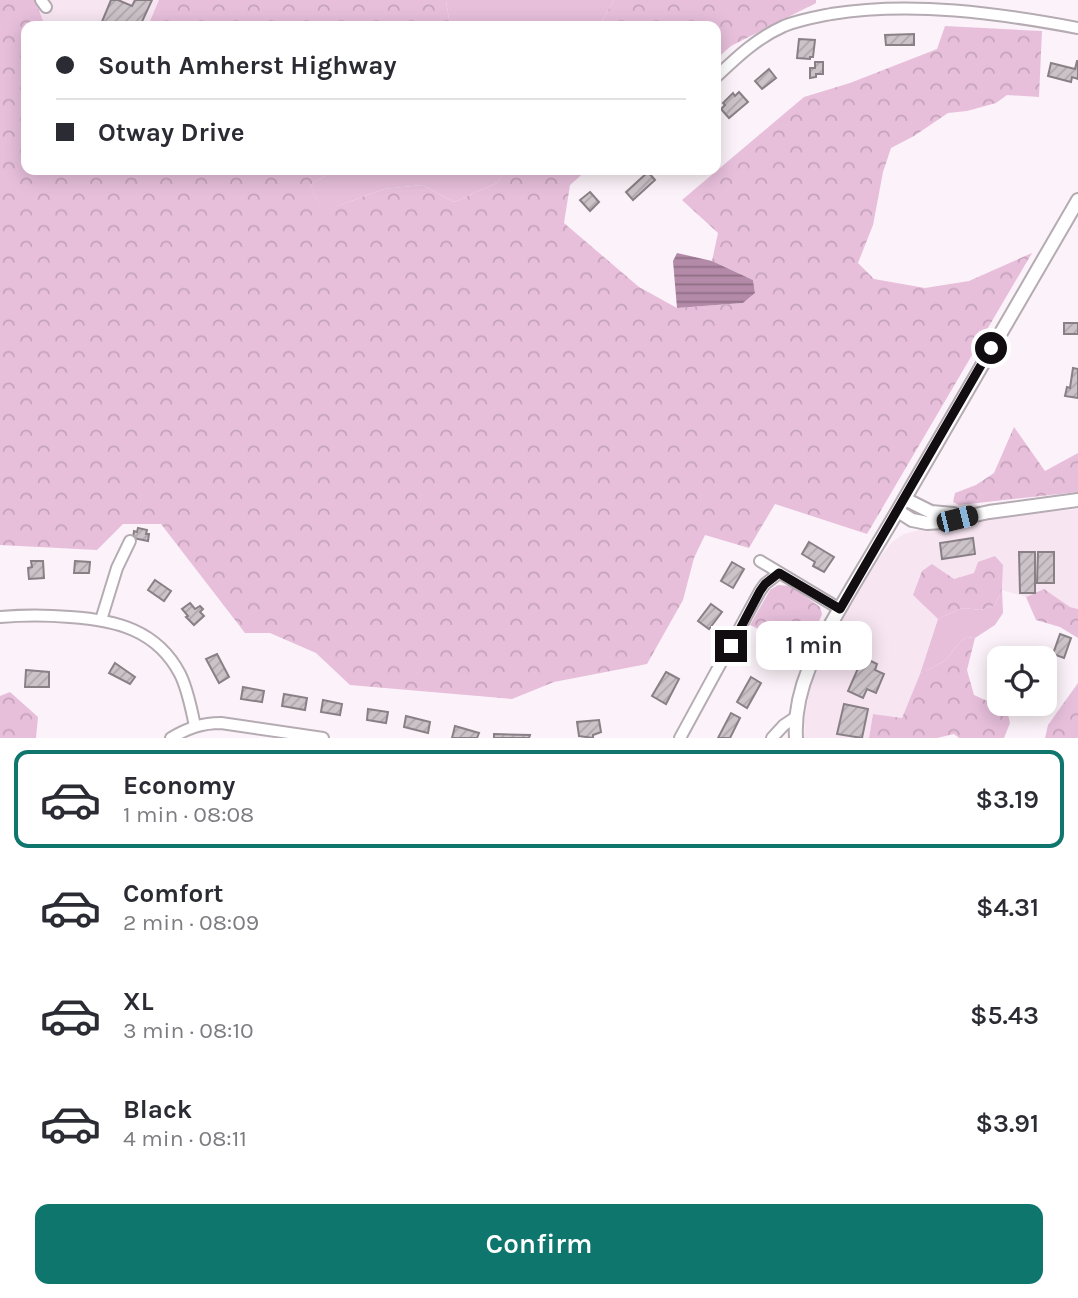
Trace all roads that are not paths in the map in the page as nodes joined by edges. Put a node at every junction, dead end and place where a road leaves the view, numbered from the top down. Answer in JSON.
{"nodes":[{"id":1,"x":985,"y":0,"type":"edge"},
{"id":2,"x":984,"y":13,"type":"junction"},
{"id":3,"x":1078,"y":28,"type":"edge"},
{"id":4,"x":721,"y":73,"type":"edge"},
{"id":5,"x":1078,"y":200,"type":"edge"},
{"id":6,"x":905,"y":499,"type":"junction"},
{"id":7,"x":1078,"y":500,"type":"edge"},
{"id":8,"x":898,"y":511,"type":"junction"},
{"id":9,"x":971,"y":515,"type":"junction"},
{"id":10,"x":130,"y":541,"type":"dead end"},
{"id":11,"x":760,"y":561,"type":"dead end"},
{"id":12,"x":779,"y":573,"type":"junction"},
{"id":13,"x":840,"y":609,"type":"junction"},
{"id":14,"x":0,"y":617,"type":"edge"},
{"id":15,"x":101,"y":620,"type":"junction"},
{"id":16,"x":796,"y":717,"type":"junction"},
{"id":17,"x":195,"y":726,"type":"junction"},
{"id":18,"x":171,"y":738,"type":"edge"},
{"id":19,"x":323,"y":738,"type":"edge"},
{"id":20,"x":680,"y":738,"type":"edge"},
{"id":21,"x":772,"y":738,"type":"edge"},
{"id":22,"x":796,"y":738,"type":"edge"}],
"edges":[{"from":1,"to":2,"type":"street"},
{"from":2,"to":3,"type":"street"},
{"from":2,"to":4,"type":"street"},
{"from":5,"to":6,"type":"main road"},
{"from":6,"to":8,"type":"main road"},
{"from":6,"to":9,"type":"main road"},
{"from":7,"to":9,"type":"main road"},
{"from":8,"to":9,"type":"main road"},
{"from":8,"to":13,"type":"main road"},
{"from":10,"to":15,"type":"street"},
{"from":11,"to":12,"type":"street"},
{"from":12,"to":13,"type":"street"},
{"from":12,"to":20,"type":"street"},
{"from":13,"to":16,"type":"main road"},
{"from":14,"to":15,"type":"street"},
{"from":15,"to":17,"type":"street"},
{"from":16,"to":21,"type":"street"},
{"from":16,"to":22,"type":"main road"},
{"from":17,"to":18,"type":"street"},
{"from":17,"to":19,"type":"street"}]}
